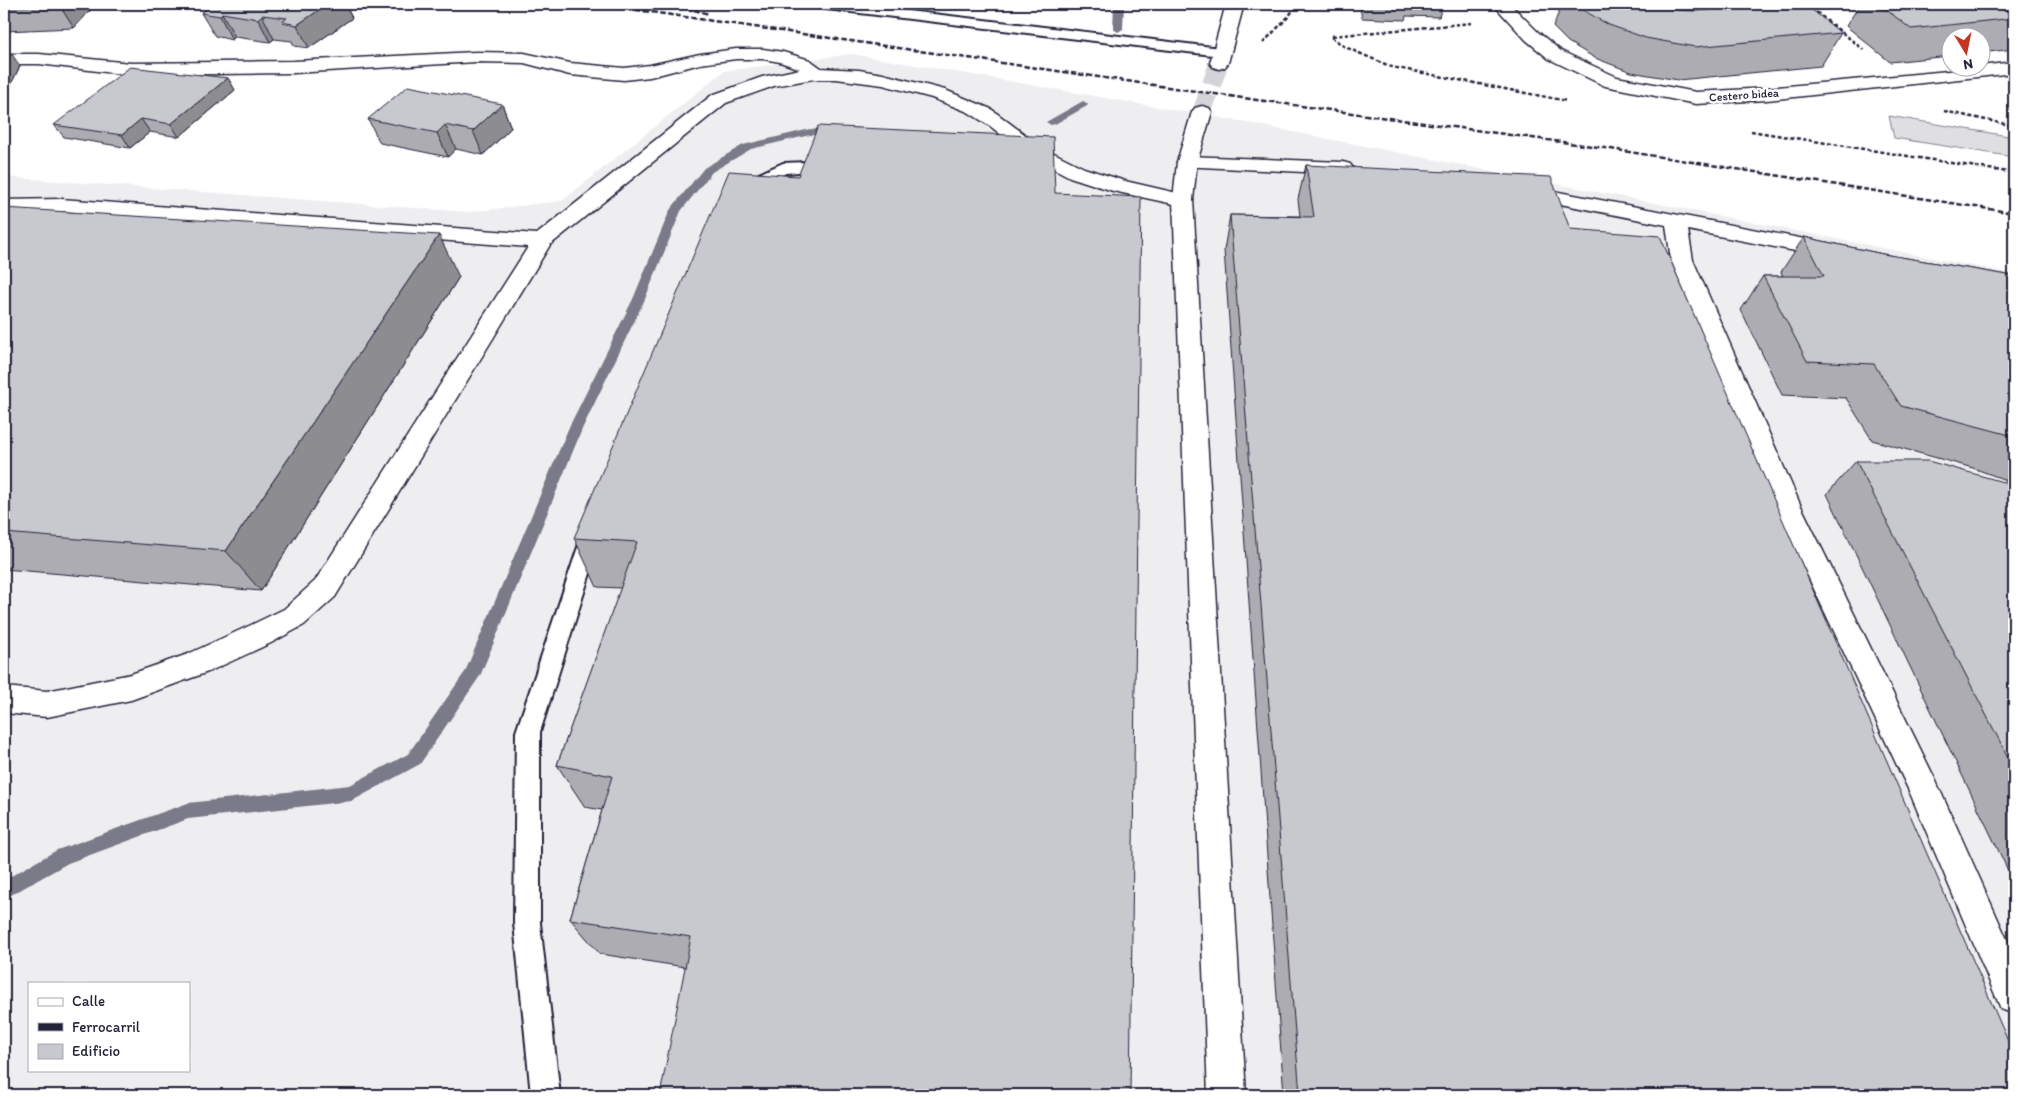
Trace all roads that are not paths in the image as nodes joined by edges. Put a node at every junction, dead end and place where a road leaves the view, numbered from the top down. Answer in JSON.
{"nodes":[{"id":1,"x":1234,"y":4,"type":"edge"},
{"id":2,"x":1501,"y":4,"type":"edge"},
{"id":3,"x":826,"y":5,"type":"dead end"},
{"id":4,"x":1220,"y":57,"type":"joint"},
{"id":5,"x":4,"y":59,"type":"edge"},
{"id":6,"x":2014,"y":68,"type":"edge"},
{"id":7,"x":816,"y":73,"type":"junction"},
{"id":8,"x":1202,"y":112,"type":"tunnel mouth"},
{"id":9,"x":1187,"y":162,"type":"junction"},
{"id":10,"x":846,"y":165,"type":"edge"},
{"id":11,"x":1068,"y":168,"type":"junction"},
{"id":12,"x":1032,"y":170,"type":"edge"},
{"id":13,"x":1367,"y":170,"type":"edge"},
{"id":14,"x":1506,"y":187,"type":"edge"},
{"id":15,"x":1183,"y":200,"type":"junction"},
{"id":16,"x":726,"y":201,"type":"edge"},
{"id":17,"x":4,"y":206,"type":"edge"},
{"id":18,"x":1676,"y":222,"type":"junction"},
{"id":19,"x":542,"y":241,"type":"junction"},
{"id":20,"x":1860,"y":257,"type":"edge"},
{"id":21,"x":599,"y":514,"type":"edge"},
{"id":22,"x":4,"y":700,"type":"edge"},
{"id":23,"x":2014,"y":996,"type":"edge"},
{"id":24,"x":545,"y":1095,"type":"edge"},
{"id":25,"x":1227,"y":1095,"type":"edge"}],
"edges":[{"from":1,"to":4,"type":"street"},
{"from":2,"to":6,"type":"street","name":"Cestero bidea"},
{"from":3,"to":4,"type":"lane"},
{"from":5,"to":7,"type":"street"},
{"from":7,"to":11,"type":"street"},
{"from":7,"to":19,"type":"street"},
{"from":8,"to":9,"type":"street"},
{"from":9,"to":13,"type":"street"},
{"from":9,"to":15,"type":"street"},
{"from":10,"to":16,"type":"lane"},
{"from":11,"to":12,"type":"lane"},
{"from":11,"to":15,"type":"street"},
{"from":14,"to":18,"type":"street"},
{"from":15,"to":25,"type":"street"},
{"from":17,"to":19,"type":"street"},
{"from":18,"to":20,"type":"street"},
{"from":18,"to":23,"type":"street"},
{"from":19,"to":22,"type":"street"},
{"from":21,"to":24,"type":"lane"}]}
